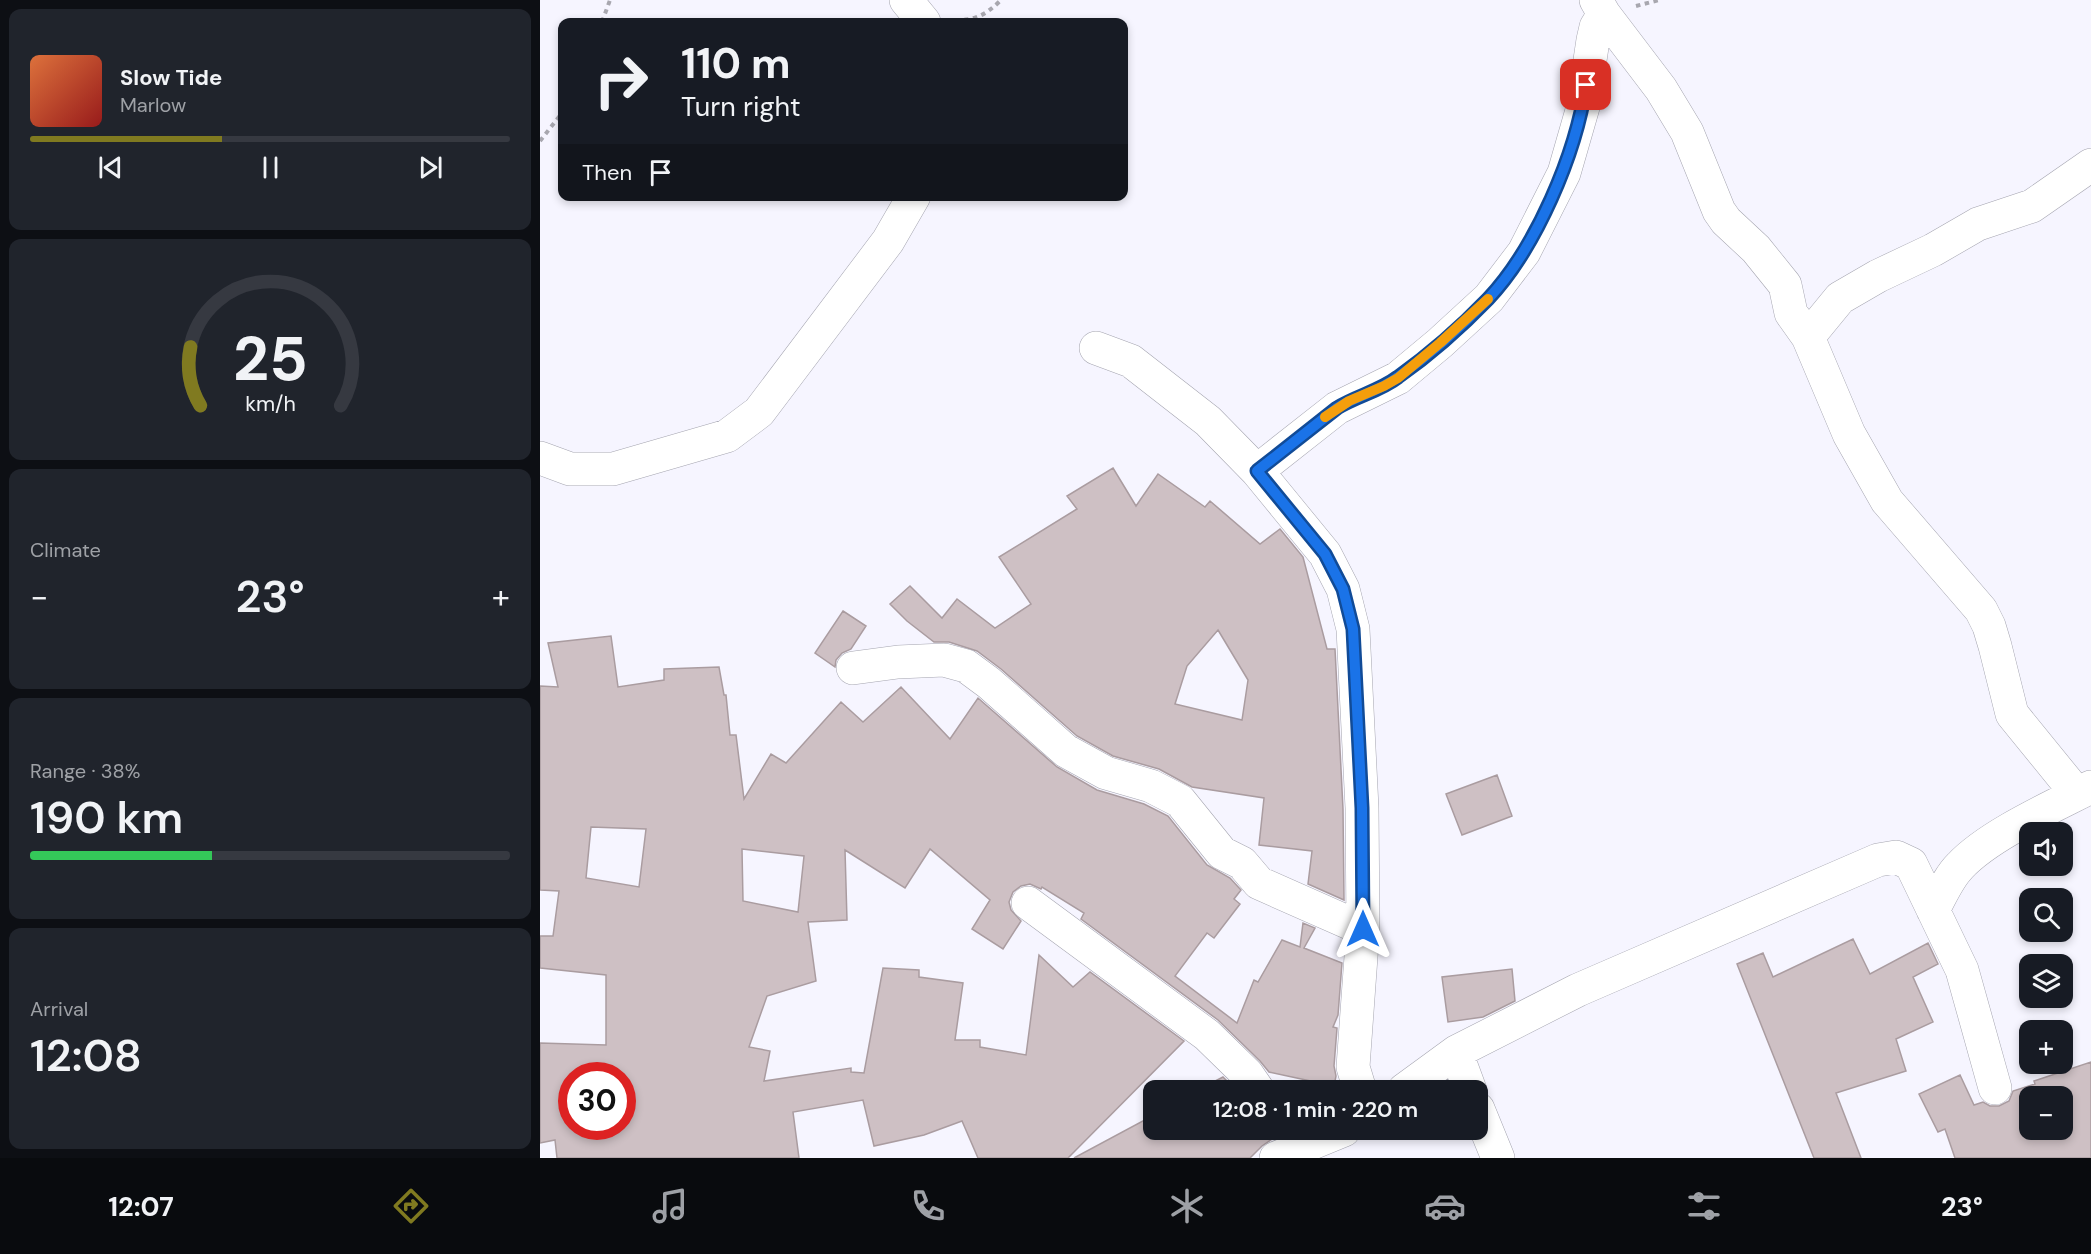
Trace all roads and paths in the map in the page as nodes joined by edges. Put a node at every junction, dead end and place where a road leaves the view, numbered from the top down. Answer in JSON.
{"nodes":[{"id":1,"x":609,"y":0,"type":"edge"},
{"id":2,"x":1001,"y":0,"type":"edge"},
{"id":3,"x":1600,"y":7,"type":"edge"},
{"id":4,"x":917,"y":14,"type":"edge"},
{"id":5,"x":603,"y":18,"type":"edge"},
{"id":6,"x":944,"y":18,"type":"edge"},
{"id":7,"x":976,"y":18,"type":"edge"},
{"id":8,"x":558,"y":118,"type":"edge"},
{"id":9,"x":540,"y":141,"type":"edge"},
{"id":10,"x":2091,"y":165,"type":"edge"},
{"id":11,"x":911,"y":201,"type":"edge"},
{"id":12,"x":1808,"y":337,"type":"junction"},
{"id":13,"x":1096,"y":348,"type":"dead end"},
{"id":14,"x":540,"y":458,"type":"edge"},
{"id":15,"x":1257,"y":471,"type":"junction"},
{"id":16,"x":853,"y":668,"type":"dead end"},
{"id":17,"x":2084,"y":790,"type":"edge"},
{"id":18,"x":1028,"y":903,"type":"dead end"},
{"id":19,"x":1933,"y":910,"type":"junction"},
{"id":20,"x":1363,"y":929,"type":"junction"},
{"id":21,"x":1456,"y":1052,"type":"junction"},
{"id":22,"x":1251,"y":1080,"type":"edge"},
{"id":23,"x":1357,"y":1080,"type":"edge"},
{"id":24,"x":1418,"y":1080,"type":"edge"},
{"id":25,"x":1466,"y":1080,"type":"edge"},
{"id":26,"x":1995,"y":1088,"type":"dead end"},
{"id":27,"x":1488,"y":1134,"type":"edge"},
{"id":28,"x":1306,"y":1140,"type":"edge"},
{"id":29,"x":1284,"y":1146,"type":"edge"},
{"id":30,"x":1498,"y":1158,"type":"edge"}],
"edges":[{"from":1,"to":5,"type":"path"},
{"from":2,"to":7,"type":"path"},
{"from":3,"to":12,"type":"street"},
{"from":3,"to":15,"type":"street"},
{"from":4,"to":6,"type":"path"},
{"from":8,"to":9,"type":"path"},
{"from":10,"to":12,"type":"street"},
{"from":11,"to":14,"type":"street"},
{"from":12,"to":17,"type":"street"},
{"from":13,"to":15,"type":"street"},
{"from":15,"to":20,"type":"street"},
{"from":16,"to":20,"type":"street"},
{"from":17,"to":19,"type":"street"},
{"from":18,"to":22,"type":"street"},
{"from":19,"to":21,"type":"street"},
{"from":19,"to":26,"type":"street"},
{"from":20,"to":23,"type":"street"},
{"from":21,"to":24,"type":"street"},
{"from":21,"to":25,"type":"street"},
{"from":27,"to":30,"type":"street"},
{"from":28,"to":29,"type":"street"}]}
